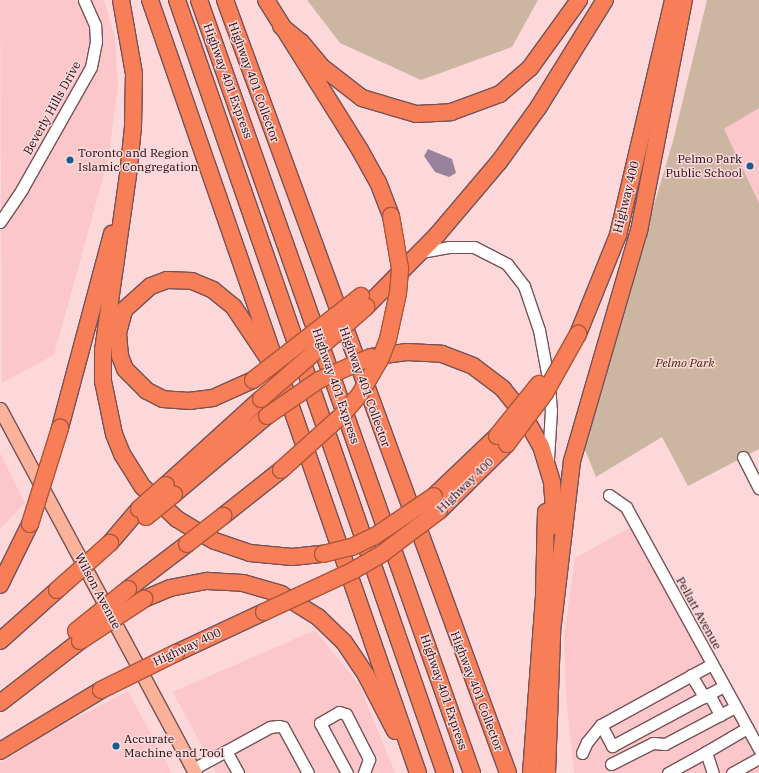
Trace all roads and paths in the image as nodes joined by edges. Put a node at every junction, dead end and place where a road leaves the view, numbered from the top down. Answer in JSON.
{"nodes":[{"id":1,"x":84,"y":0,"type":"edge"},
{"id":2,"x":121,"y":0,"type":"edge"},
{"id":3,"x":150,"y":0,"type":"edge"},
{"id":4,"x":177,"y":0,"type":"edge"},
{"id":5,"x":199,"y":0,"type":"edge"},
{"id":6,"x":225,"y":0,"type":"edge"},
{"id":7,"x":266,"y":0,"type":"edge"},
{"id":8,"x":579,"y":0,"type":"edge"},
{"id":9,"x":604,"y":0,"type":"edge"},
{"id":10,"x":673,"y":0,"type":"edge"},
{"id":11,"x":684,"y":0,"type":"edge"},
{"id":12,"x":281,"y":26,"type":"junction"},
{"id":13,"x":128,"y":174,"type":"junction"},
{"id":14,"x":0,"y":222,"type":"edge"},
{"id":15,"x":416,"y":257,"type":"junction"},
{"id":16,"x":364,"y":301,"type":"junction"},
{"id":17,"x":0,"y":409,"type":"edge"},
{"id":18,"x":295,"y":412,"type":"junction"},
{"id":19,"x":4,"y":424,"type":"edge"},
{"id":20,"x":530,"y":426,"type":"junction"},
{"id":21,"x":743,"y":457,"type":"dead end"},
{"id":22,"x":548,"y":463,"type":"junction"},
{"id":23,"x":759,"y":488,"type":"edge"},
{"id":24,"x":170,"y":489,"type":"junction"},
{"id":25,"x":609,"y":495,"type":"dead end"},
{"id":26,"x":437,"y":504,"type":"junction"},
{"id":27,"x":0,"y":585,"type":"edge"},
{"id":28,"x":553,"y":623,"type":"junction"},
{"id":29,"x":77,"y":637,"type":"junction"},
{"id":30,"x":0,"y":641,"type":"edge"},
{"id":31,"x":712,"y":664,"type":"junction"},
{"id":32,"x":691,"y":675,"type":"junction"},
{"id":33,"x":724,"y":686,"type":"junction"},
{"id":34,"x":0,"y":691,"type":"edge"},
{"id":35,"x":706,"y":696,"type":"junction"},
{"id":36,"x":0,"y":703,"type":"edge"},
{"id":37,"x":736,"y":706,"type":"junction"},
{"id":38,"x":720,"y":715,"type":"junction"},
{"id":39,"x":601,"y":726,"type":"junction"},
{"id":40,"x":747,"y":728,"type":"junction"},
{"id":41,"x":759,"y":749,"type":"edge"},
{"id":42,"x":0,"y":751,"type":"edge"},
{"id":43,"x":226,"y":751,"type":"junction"},
{"id":44,"x":706,"y":752,"type":"junction"},
{"id":45,"x":582,"y":753,"type":"dead end"},
{"id":46,"x":759,"y":758,"type":"edge"},
{"id":47,"x":611,"y":764,"type":"dead end"},
{"id":48,"x":506,"y":770,"type":"edge"},
{"id":49,"x":194,"y":771,"type":"edge"},
{"id":50,"x":738,"y":771,"type":"edge"},
{"id":51,"x":238,"y":773,"type":"edge"},
{"id":52,"x":308,"y":773,"type":"edge"},
{"id":53,"x":347,"y":773,"type":"edge"},
{"id":54,"x":364,"y":773,"type":"edge"},
{"id":55,"x":417,"y":773,"type":"edge"},
{"id":56,"x":445,"y":773,"type":"edge"},
{"id":57,"x":472,"y":773,"type":"edge"},
{"id":58,"x":531,"y":773,"type":"edge"},
{"id":59,"x":547,"y":773,"type":"edge"},
{"id":60,"x":668,"y":773,"type":"edge"},
{"id":61,"x":713,"y":773,"type":"edge"}],
"edges":[{"from":1,"to":14,"type":"street","name":"Beverly Hills Drive"},
{"from":2,"to":13,"type":"highway"},
{"from":3,"to":18,"type":"highway"},
{"from":4,"to":56,"type":"highway","name":"Highway 401 Express"},
{"from":5,"to":57,"type":"highway","name":"Highway 401 Express"},
{"from":6,"to":48,"type":"highway","name":"Highway 401 Collector"},
{"from":7,"to":12,"type":"highway"},
{"from":8,"to":12,"type":"highway"},
{"from":9,"to":15,"type":"highway"},
{"from":10,"to":26,"type":"highway","name":"Highway 400","bridge":true},
{"from":11,"to":28,"type":"highway"},
{"from":12,"to":29,"type":"highway","bridge":true},
{"from":13,"to":26,"type":"highway","bridge":true},
{"from":13,"to":27,"type":"highway","bridge":true},
{"from":15,"to":16,"type":"highway"},
{"from":15,"to":22,"type":"street"},
{"from":16,"to":18,"type":"highway","bridge":true},
{"from":16,"to":24,"type":"highway","bridge":true},
{"from":17,"to":19,"type":"main road","name":"Wilson Avenue"},
{"from":18,"to":55,"type":"highway"},
{"from":19,"to":49,"type":"main road","name":"Wilson Avenue"},
{"from":20,"to":22,"type":"highway"},
{"from":20,"to":24,"type":"highway","bridge":true},
{"from":20,"to":58,"type":"highway"},
{"from":21,"to":23,"type":"street"},
{"from":22,"to":28,"type":"highway"},
{"from":24,"to":30,"type":"highway","bridge":true},
{"from":25,"to":31,"type":"street","name":"Pellatt Avenue"},
{"from":26,"to":42,"type":"highway","name":"Highway 400","bridge":true},
{"from":28,"to":59,"type":"highway"},
{"from":29,"to":34,"type":"highway"},
{"from":29,"to":36,"type":"highway"},
{"from":29,"to":55,"type":"highway","bridge":true},
{"from":31,"to":32,"type":"street"},
{"from":31,"to":33,"type":"street","name":"Pellatt Avenue"},
{"from":32,"to":35,"type":"street"},
{"from":32,"to":39,"type":"street"},
{"from":33,"to":35,"type":"street"},
{"from":33,"to":37,"type":"street","name":"Pellatt Avenue"},
{"from":35,"to":38,"type":"street"},
{"from":35,"to":39,"type":"street"},
{"from":37,"to":38,"type":"street"},
{"from":37,"to":40,"type":"street","name":"Pellatt Avenue"},
{"from":38,"to":47,"type":"street"},
{"from":39,"to":45,"type":"street"},
{"from":40,"to":41,"type":"street","name":"Pellatt Avenue"},
{"from":40,"to":44,"type":"street"},
{"from":43,"to":49,"type":"street"},
{"from":43,"to":51,"type":"street"},
{"from":43,"to":52,"type":"street"},
{"from":44,"to":60,"type":"street"},
{"from":44,"to":61,"type":"street"},
{"from":46,"to":50,"type":"street"},
{"from":53,"to":54,"type":"street"}]}
